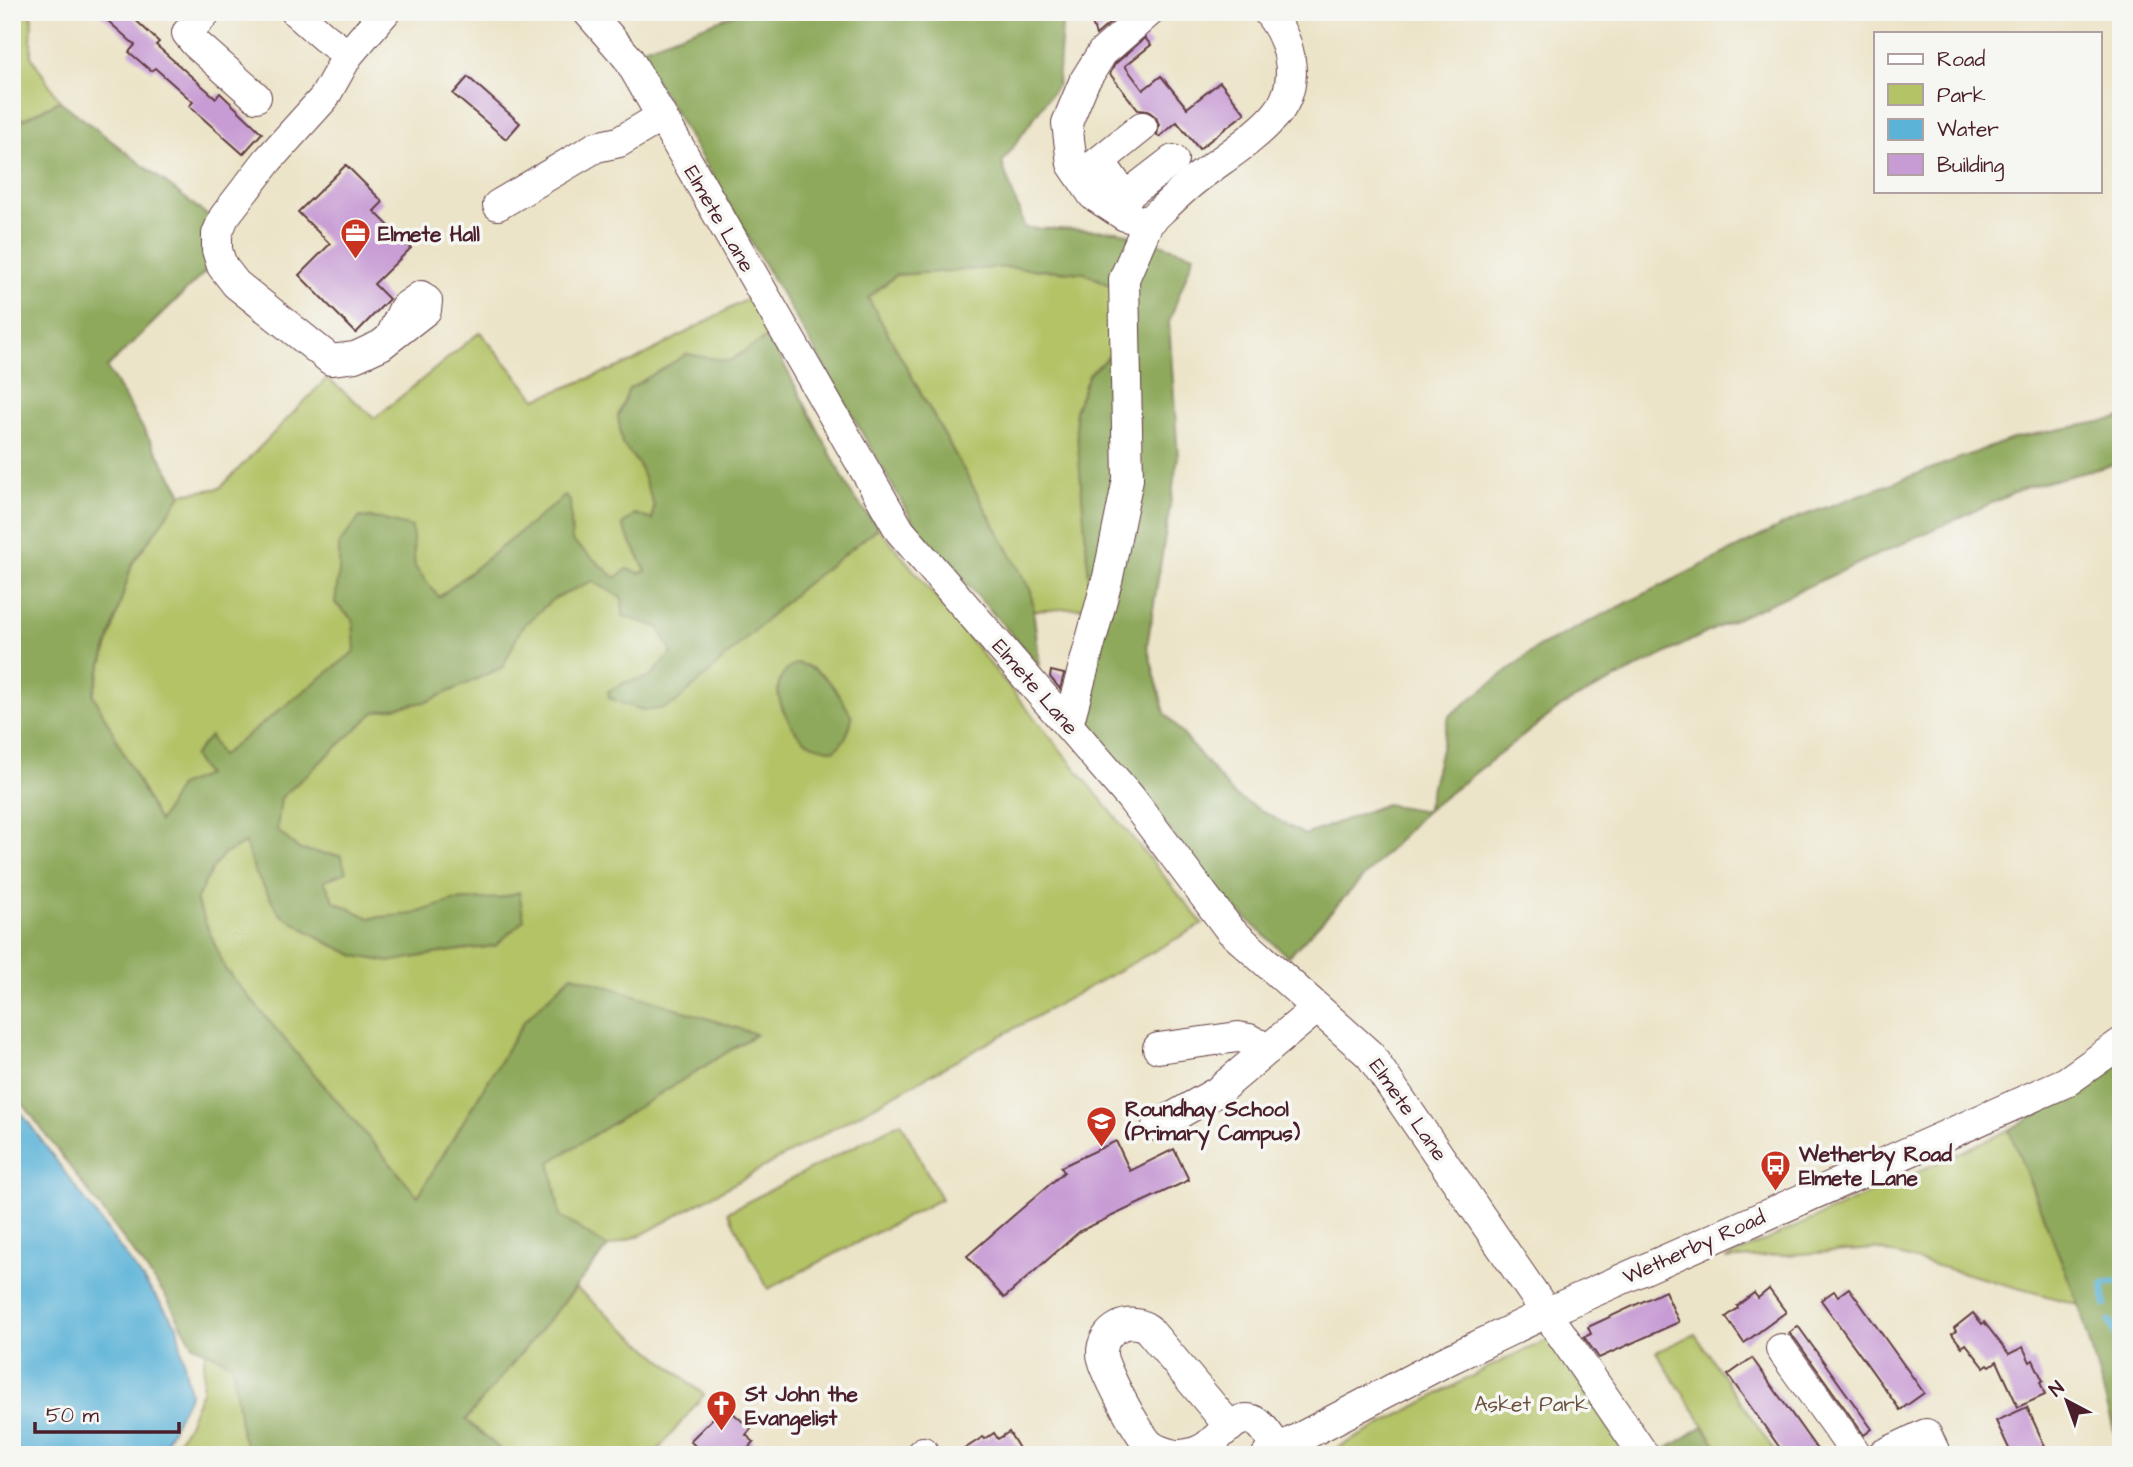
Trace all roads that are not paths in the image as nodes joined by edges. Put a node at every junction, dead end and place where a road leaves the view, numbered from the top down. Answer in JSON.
{"nodes":[{"id":1,"x":206,"y":12,"type":"edge"},
{"id":2,"x":296,"y":12,"type":"edge"},
{"id":3,"x":385,"y":12,"type":"edge"},
{"id":4,"x":588,"y":12,"type":"edge"},
{"id":5,"x":1149,"y":12,"type":"edge"},
{"id":6,"x":1268,"y":12,"type":"edge"},
{"id":7,"x":348,"y":55,"type":"junction"},
{"id":8,"x":248,"y":102,"type":"dead end"},
{"id":9,"x":661,"y":117,"type":"junction"},
{"id":10,"x":1142,"y":127,"type":"dead end"},
{"id":11,"x":1090,"y":168,"type":"junction"},
{"id":12,"x":1176,"y":196,"type":"junction"},
{"id":13,"x":498,"y":205,"type":"dead end"},
{"id":14,"x":1148,"y":223,"type":"junction"},
{"id":15,"x":390,"y":338,"type":"dead end"},
{"id":16,"x":1068,"y":725,"type":"junction"},
{"id":17,"x":1317,"y":1008,"type":"junction"},
{"id":18,"x":2121,"y":1043,"type":"edge"},
{"id":19,"x":1158,"y":1048,"type":"dead end"},
{"id":20,"x":1268,"y":1049,"type":"junction"},
{"id":21,"x":1157,"y":1126,"type":"dead end"},
{"id":22,"x":1548,"y":1312,"type":"junction"},
{"id":23,"x":1781,"y":1349,"type":"dead end"},
{"id":24,"x":1230,"y":1427,"type":"junction"},
{"id":25,"x":1931,"y":1444,"type":"edge"},
{"id":26,"x":1273,"y":1452,"type":"edge"},
{"id":27,"x":1175,"y":1455,"type":"edge"},
{"id":28,"x":1181,"y":1455,"type":"edge"},
{"id":29,"x":1644,"y":1455,"type":"edge"},
{"id":30,"x":1857,"y":1455,"type":"edge"},
{"id":31,"x":1882,"y":1455,"type":"edge"}],
"edges":[{"from":1,"to":8,"type":"street"},
{"from":2,"to":7,"type":"street"},
{"from":3,"to":7,"type":"street"},
{"from":4,"to":9,"type":"street","name":"Elmete Lane"},
{"from":5,"to":11,"type":"street"},
{"from":6,"to":12,"type":"street"},
{"from":7,"to":15,"type":"street"},
{"from":9,"to":13,"type":"street"},
{"from":9,"to":16,"type":"street","name":"Elmete Lane"},
{"from":10,"to":11,"type":"street"},
{"from":11,"to":12,"type":"street"},
{"from":11,"to":14,"type":"street"},
{"from":12,"to":14,"type":"street"},
{"from":14,"to":16,"type":"street"},
{"from":16,"to":17,"type":"street","name":"Elmete Lane"},
{"from":17,"to":20,"type":"street"},
{"from":17,"to":22,"type":"street","name":"Elmete Lane"},
{"from":18,"to":22,"type":"street","name":"Wetherby Road"},
{"from":19,"to":20,"type":"street"},
{"from":20,"to":21,"type":"street"},
{"from":22,"to":26,"type":"street","name":"Wetherby Road"},
{"from":22,"to":29,"type":"street","name":"Elmete Lane"},
{"from":23,"to":30,"type":"street"},
{"from":24,"to":26,"type":"street"},
{"from":24,"to":27,"type":"street"},
{"from":24,"to":28,"type":"street"},
{"from":25,"to":31,"type":"street"}]}
